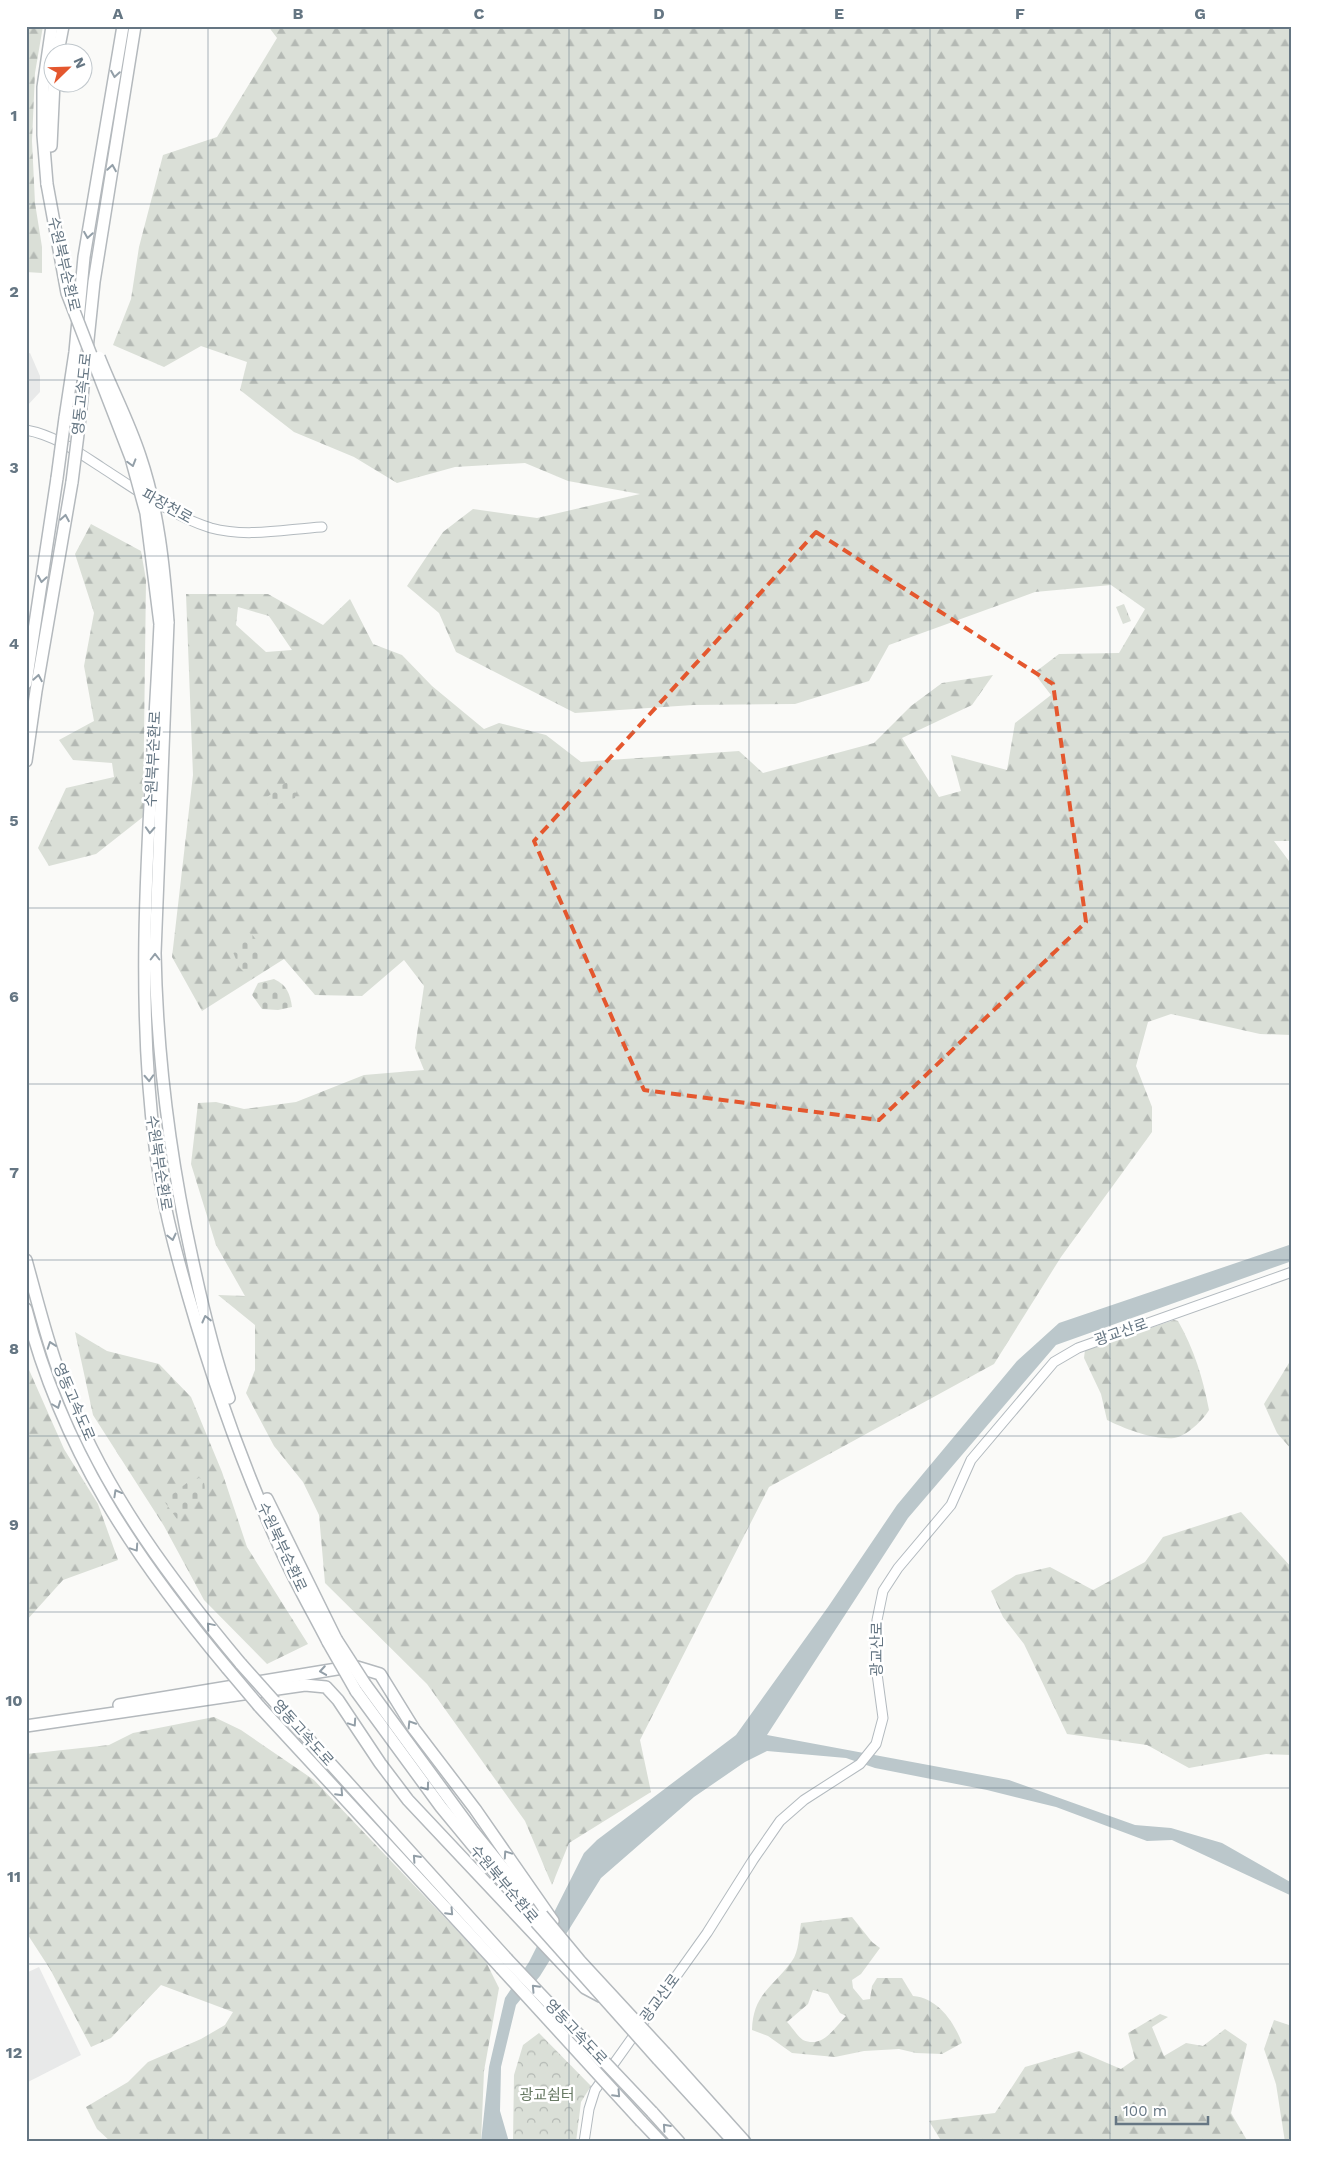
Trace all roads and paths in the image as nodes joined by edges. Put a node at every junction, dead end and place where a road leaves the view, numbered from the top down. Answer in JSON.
{"nodes":[{"id":1,"x":52,"y":26,"type":"edge"},
{"id":2,"x":62,"y":26,"type":"edge"},
{"id":3,"x":123,"y":26,"type":"edge"},
{"id":4,"x":135,"y":26,"type":"edge"},
{"id":5,"x":60,"y":42,"type":"edge"},
{"id":6,"x":53,"y":92,"type":"edge"},
{"id":7,"x":50,"y":183,"type":"junction"},
{"id":8,"x":26,"y":430,"type":"edge"},
{"id":9,"x":322,"y":527,"type":"dead end"},
{"id":10,"x":26,"y":683,"type":"edge"},
{"id":11,"x":26,"y":761,"type":"edge"},
{"id":12,"x":153,"y":1037,"type":"junction"},
{"id":13,"x":26,"y":1260,"type":"edge"},
{"id":14,"x":1292,"y":1272,"type":"edge"},
{"id":15,"x":26,"y":1309,"type":"edge"},
{"id":16,"x":332,"y":1641,"type":"junction"},
{"id":17,"x":26,"y":1720,"type":"edge"},
{"id":18,"x":26,"y":1726,"type":"edge"},
{"id":19,"x":538,"y":1919,"type":"junction"},
{"id":20,"x":504,"y":1963,"type":"junction"},
{"id":21,"x":661,"y":2056,"type":"junction"},
{"id":22,"x":584,"y":2142,"type":"edge"},
{"id":23,"x":660,"y":2142,"type":"edge"},
{"id":24,"x":679,"y":2142,"type":"edge"},
{"id":25,"x":734,"y":2142,"type":"edge"},
{"id":26,"x":745,"y":2142,"type":"edge"}],
"edges":[{"from":1,"to":7,"type":"highway","name":"수원북부순환로"},
{"from":2,"to":5,"type":"highway"},
{"from":3,"to":10,"type":"highway","name":"영동고속도로","one_way":true,"bridge":true},
{"from":11,"to":4,"type":"highway","name":"영동고속도로","one_way":true,"bridge":true},
{"from":6,"to":7,"type":"highway","name":"수원북부순환로"},
{"from":7,"to":12,"type":"highway","name":"수원북부순환로","bridge":true},
{"from":8,"to":9,"type":"street","name":"파장천로"},
{"from":16,"to":12,"type":"highway","name":"수원북부순환로","one_way":true},
{"from":12,"to":16,"type":"highway","name":"수원북부순환로","one_way":true},
{"from":20,"to":13,"type":"highway","name":"영동고속도로","one_way":true,"bridge":true},
{"from":14,"to":22,"type":"street","name":"광교산로"},
{"from":15,"to":20,"type":"highway","name":"영동고속도로","one_way":true,"bridge":true},
{"from":16,"to":19,"type":"highway","name":"수원북부순환로","bridge":true},
{"from":19,"to":17,"type":"highway","one_way":true},
{"from":18,"to":19,"type":"highway","one_way":true},
{"from":19,"to":21,"type":"highway","name":"수원북부순환로","bridge":true},
{"from":19,"to":21,"type":"highway","name":"수원북부순환로","bridge":true},
{"from":20,"to":23,"type":"highway","name":"영동고속도로","one_way":true,"bridge":true},
{"from":24,"to":20,"type":"highway","name":"영동고속도로","one_way":true,"bridge":true},
{"from":21,"to":25,"type":"highway","name":"수원북부순환로"},
{"from":21,"to":26,"type":"highway","name":"수원북부순환로"}]}
